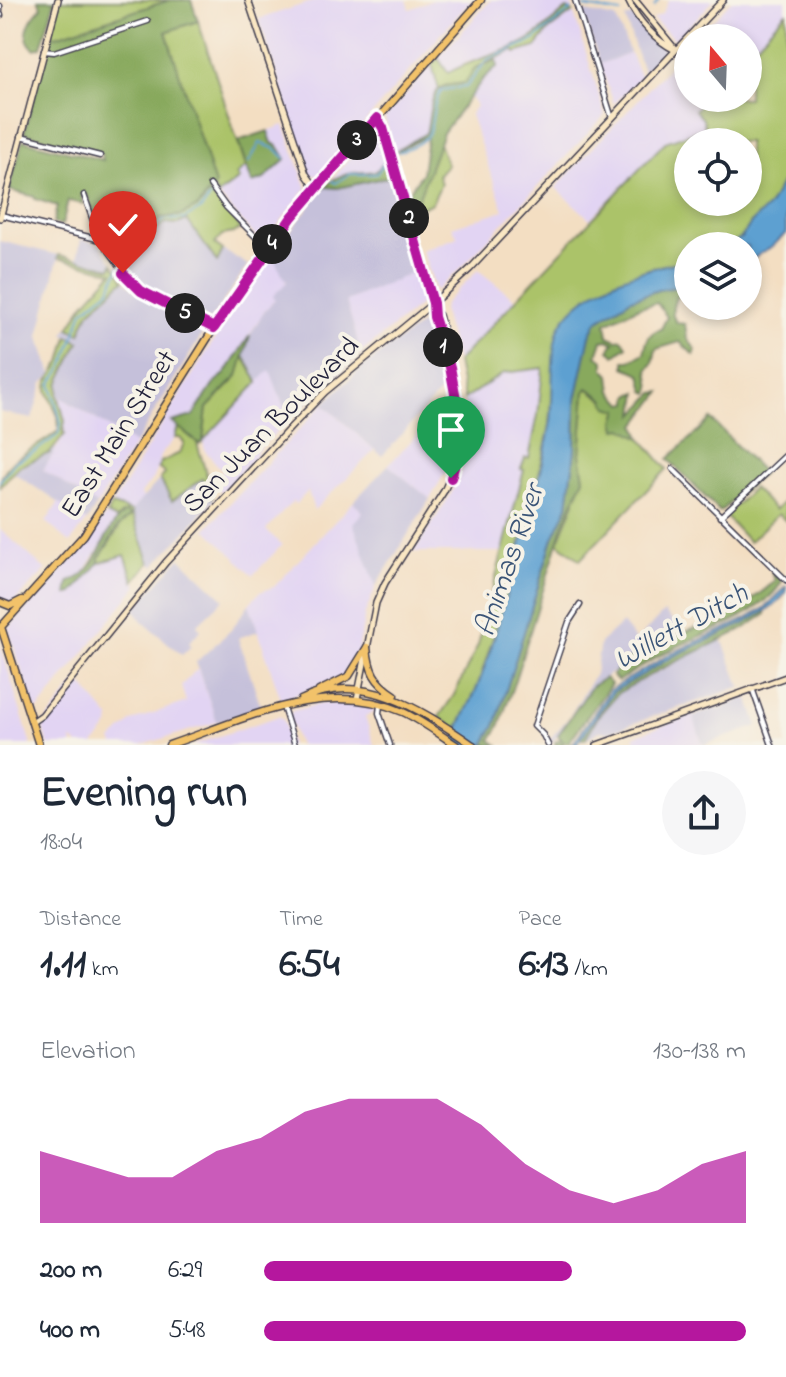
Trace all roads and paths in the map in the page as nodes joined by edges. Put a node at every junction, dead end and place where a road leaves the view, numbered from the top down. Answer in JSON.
{"nodes":[{"id":1,"x":58,"y":0,"type":"edge"},
{"id":2,"x":248,"y":0,"type":"edge"},
{"id":3,"x":481,"y":0,"type":"edge"},
{"id":4,"x":575,"y":0,"type":"edge"},
{"id":5,"x":628,"y":0,"type":"edge"},
{"id":6,"x":635,"y":0,"type":"edge"},
{"id":7,"x":723,"y":0,"type":"edge"},
{"id":8,"x":148,"y":21,"type":"dead end"},
{"id":9,"x":700,"y":24,"type":"edge"},
{"id":10,"x":674,"y":49,"type":"edge"},
{"id":11,"x":43,"y":50,"type":"junction"},
{"id":12,"x":674,"y":50,"type":"edge"},
{"id":13,"x":674,"y":51,"type":"edge"},
{"id":14,"x":377,"y":118,"type":"junction"},
{"id":15,"x":612,"y":118,"type":"junction"},
{"id":16,"x":21,"y":136,"type":"junction"},
{"id":17,"x":100,"y":156,"type":"dead end"},
{"id":18,"x":210,"y":185,"type":"dead end"},
{"id":19,"x":316,"y":188,"type":"junction"},
{"id":20,"x":84,"y":195,"type":"dead end"},
{"id":21,"x":0,"y":216,"type":"edge"},
{"id":22,"x":96,"y":238,"type":"junction"},
{"id":23,"x":268,"y":249,"type":"junction"},
{"id":24,"x":433,"y":303,"type":"junction"},
{"id":25,"x":214,"y":328,"type":"junction"},
{"id":26,"x":786,"y":455,"type":"edge"},
{"id":27,"x":673,"y":469,"type":"dead end"},
{"id":28,"x":720,"y":517,"type":"junction"},
{"id":29,"x":786,"y":580,"type":"edge"},
{"id":30,"x":29,"y":597,"type":"junction"},
{"id":31,"x":0,"y":602,"type":"edge"},
{"id":32,"x":580,"y":605,"type":"dead end"},
{"id":33,"x":0,"y":626,"type":"edge"},
{"id":34,"x":367,"y":647,"type":"junction"},
{"id":35,"x":786,"y":677,"type":"edge"},
{"id":36,"x":752,"y":688,"type":"junction"},
{"id":37,"x":359,"y":690,"type":"junction"},
{"id":38,"x":314,"y":693,"type":"junction"},
{"id":39,"x":357,"y":699,"type":"junction"},
{"id":40,"x":296,"y":703,"type":"junction"},
{"id":41,"x":380,"y":704,"type":"junction"},
{"id":42,"x":283,"y":707,"type":"junction"},
{"id":43,"x":415,"y":707,"type":"junction"},
{"id":44,"x":32,"y":722,"type":"junction"},
{"id":45,"x":182,"y":743,"type":"edge"},
{"id":46,"x":39,"y":745,"type":"edge"},
{"id":47,"x":169,"y":745,"type":"edge"},
{"id":48,"x":295,"y":745,"type":"edge"},
{"id":49,"x":390,"y":745,"type":"edge"},
{"id":50,"x":456,"y":745,"type":"edge"},
{"id":51,"x":473,"y":745,"type":"edge"},
{"id":52,"x":548,"y":745,"type":"edge"},
{"id":53,"x":597,"y":745,"type":"edge"},
{"id":54,"x":772,"y":745,"type":"edge"}],
"edges":[{"from":1,"to":11,"type":"main road"},
{"from":2,"to":19,"type":"main road"},
{"from":3,"to":14,"type":"main road","name":"East Main Street"},
{"from":4,"to":15,"type":"street"},
{"from":5,"to":12,"type":"main road"},
{"from":6,"to":10,"type":"main road"},
{"from":7,"to":9,"type":"main road","name":"San Juan Boulevard"},
{"from":8,"to":11,"type":"street"},
{"from":11,"to":16,"type":"main road"},
{"from":13,"to":15,"type":"main road","name":"San Juan Boulevard"},
{"from":14,"to":19,"type":"main road","name":"East Main Street"},
{"from":14,"to":24,"type":"main road"},
{"from":15,"to":24,"type":"main road","name":"San Juan Boulevard"},
{"from":16,"to":17,"type":"street"},
{"from":16,"to":21,"type":"main road"},
{"from":18,"to":23,"type":"street"},
{"from":19,"to":23,"type":"main road","name":"East Main Street"},
{"from":20,"to":22,"type":"street"},
{"from":21,"to":22,"type":"street"},
{"from":22,"to":25,"type":"street"},
{"from":23,"to":25,"type":"main road","name":"East Main Street"},
{"from":24,"to":34,"type":"main road"},
{"from":24,"to":44,"type":"main road","name":"San Juan Boulevard"},
{"from":25,"to":30,"type":"main road","name":"East Main Street"},
{"from":26,"to":28,"type":"street"},
{"from":27,"to":28,"type":"street"},
{"from":28,"to":29,"type":"street"},
{"from":30,"to":31,"type":"main road"},
{"from":30,"to":33,"type":"main road","name":"East Main Street"},
{"from":32,"to":52,"type":"street"},
{"from":33,"to":44,"type":"main road"},
{"from":34,"to":37,"type":"main road"},
{"from":34,"to":38,"type":"main road"},
{"from":34,"to":43,"type":"main road"},
{"from":35,"to":36,"type":"main road"},
{"from":36,"to":53,"type":"main road"},
{"from":36,"to":54,"type":"street"},
{"from":37,"to":38,"type":"main road"},
{"from":37,"to":39,"type":"main road"},
{"from":37,"to":43,"type":"main road"},
{"from":38,"to":40,"type":"main road"},
{"from":39,"to":40,"type":"main road"},
{"from":39,"to":41,"type":"main road"},
{"from":40,"to":42,"type":"main road"},
{"from":41,"to":49,"type":"street"},
{"from":41,"to":50,"type":"main road"},
{"from":42,"to":45,"type":"main road"},
{"from":42,"to":48,"type":"street"},
{"from":43,"to":51,"type":"main road"},
{"from":44,"to":46,"type":"main road"},
{"from":45,"to":47,"type":"main road"}]}
